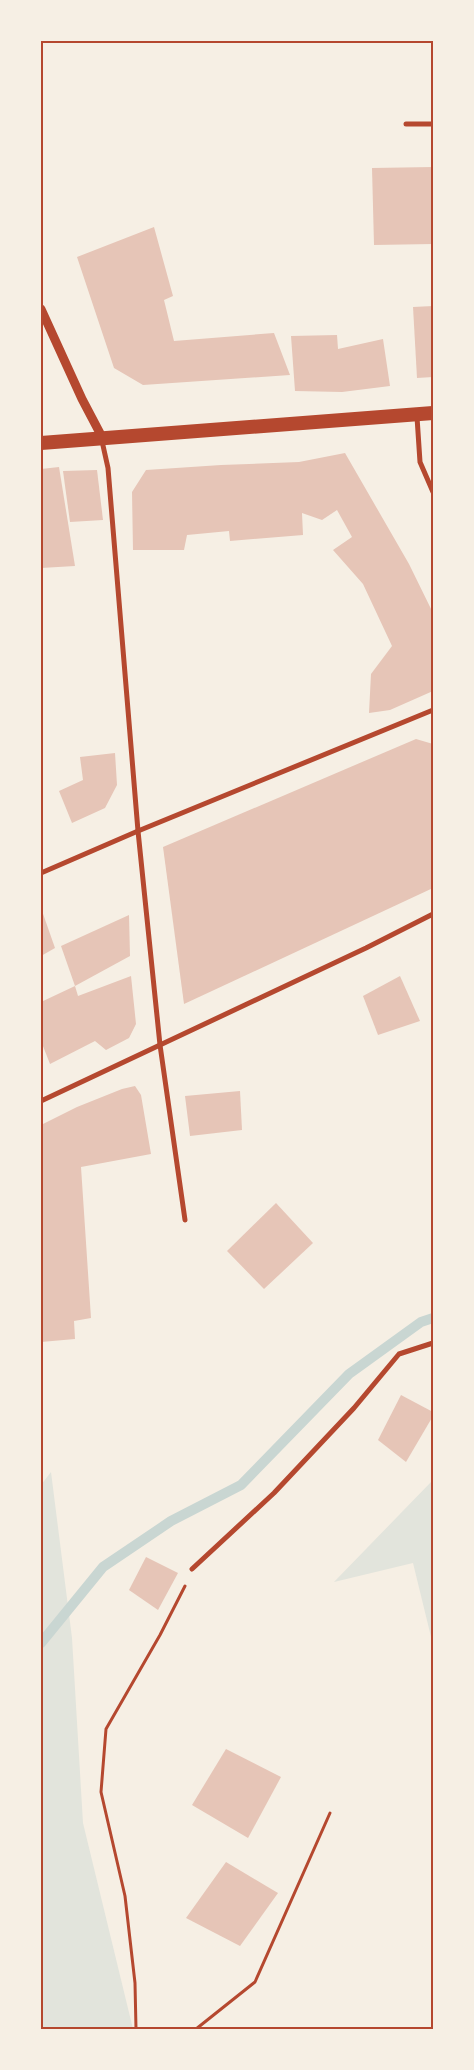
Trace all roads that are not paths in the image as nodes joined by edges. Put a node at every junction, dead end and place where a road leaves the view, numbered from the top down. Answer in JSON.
{"nodes":[{"id":1,"x":406,"y":124,"type":"dead end"},
{"id":2,"x":433,"y":124,"type":"edge"},
{"id":3,"x":41,"y":309,"type":"edge"},
{"id":4,"x":433,"y":413,"type":"edge"},
{"id":5,"x":417,"y":414,"type":"junction"},
{"id":6,"x":102,"y":437,"type":"junction"},
{"id":7,"x":41,"y":443,"type":"edge"},
{"id":8,"x":433,"y":492,"type":"edge"},
{"id":9,"x":433,"y":710,"type":"edge"},
{"id":10,"x":138,"y":830,"type":"junction"},
{"id":11,"x":41,"y":872,"type":"edge"},
{"id":12,"x":433,"y":914,"type":"edge"},
{"id":13,"x":160,"y":1045,"type":"junction"},
{"id":14,"x":41,"y":1101,"type":"edge"},
{"id":15,"x":185,"y":1220,"type":"dead end"},
{"id":16,"x":433,"y":1343,"type":"edge"},
{"id":17,"x":194,"y":1567,"type":"road end"}],
"edges":[{"from":1,"to":2,"type":"street"},
{"from":3,"to":6,"type":"street"},
{"from":4,"to":5,"type":"highway"},
{"from":5,"to":6,"type":"highway"},
{"from":5,"to":8,"type":"street"},
{"from":6,"to":7,"type":"highway"},
{"from":6,"to":10,"type":"street"},
{"from":9,"to":10,"type":"street"},
{"from":10,"to":11,"type":"street"},
{"from":10,"to":13,"type":"street"},
{"from":12,"to":13,"type":"street"},
{"from":13,"to":14,"type":"street"},
{"from":13,"to":15,"type":"street"},
{"from":16,"to":17,"type":"street"}]}
